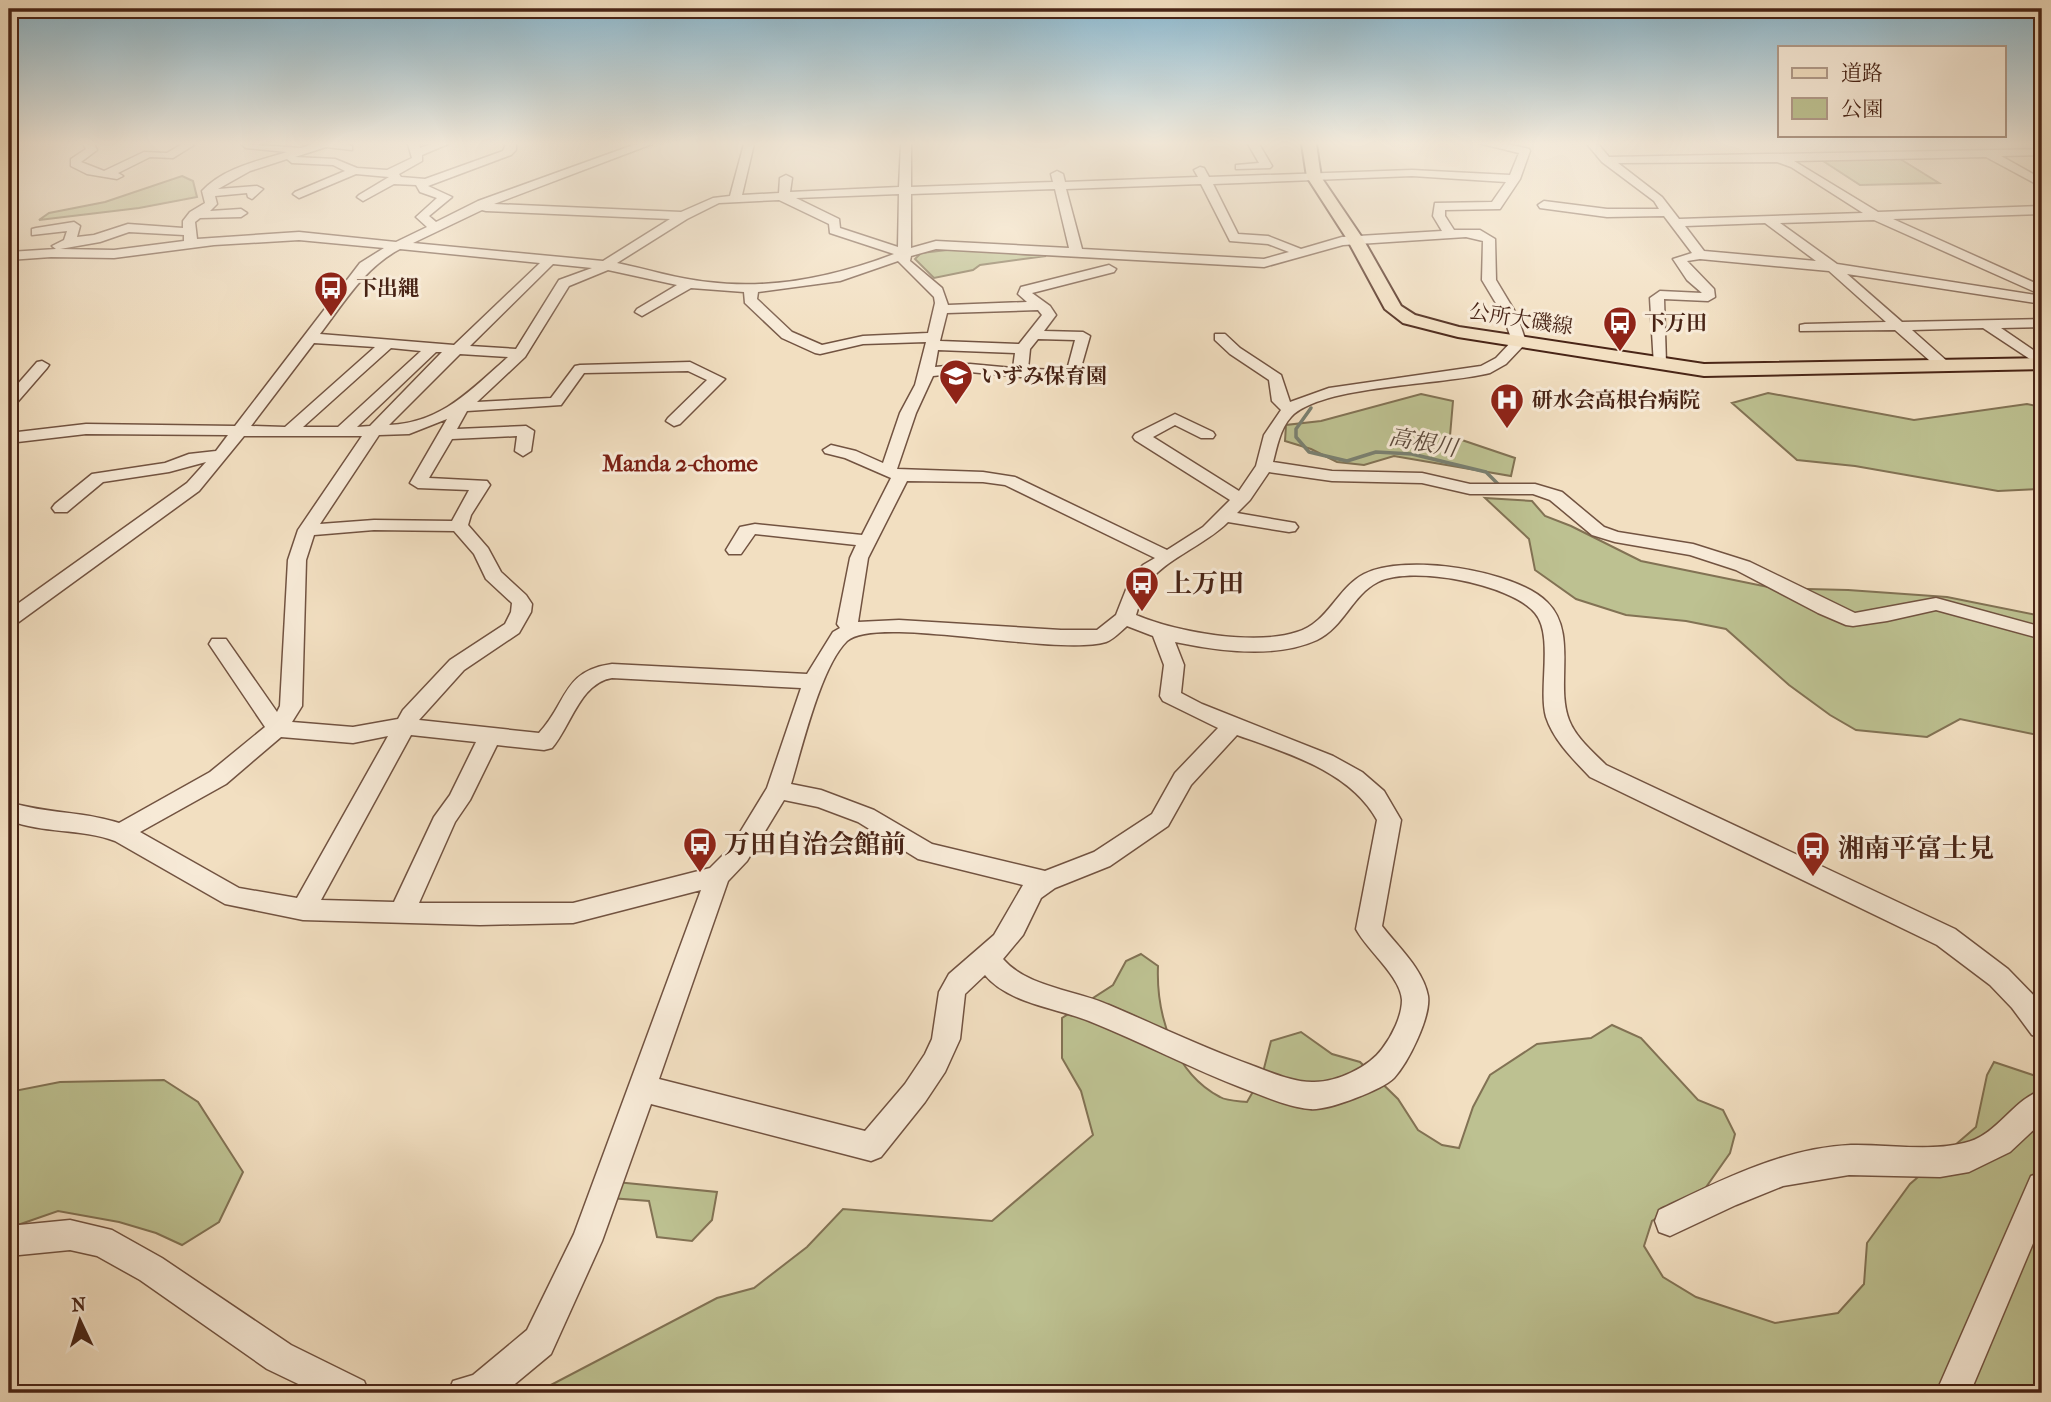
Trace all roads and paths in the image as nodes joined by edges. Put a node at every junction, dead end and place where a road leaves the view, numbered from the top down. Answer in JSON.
{"nodes":[{"id":1,"x":203,"y":209,"type":"edge"},
{"id":2,"x":429,"y":209,"type":"edge"},
{"id":3,"x":471,"y":209,"type":"edge"},
{"id":4,"x":532,"y":209,"type":"edge"},
{"id":5,"x":697,"y":209,"type":"edge"},
{"id":6,"x":811,"y":209,"type":"edge"},
{"id":7,"x":905,"y":209,"type":"edge"},
{"id":8,"x":1066,"y":209,"type":"edge"},
{"id":9,"x":1220,"y":209,"type":"edge"},
{"id":10,"x":1335,"y":209,"type":"edge"},
{"id":11,"x":1439,"y":209,"type":"edge"},
{"id":12,"x":1579,"y":209,"type":"edge"},
{"id":13,"x":1666,"y":209,"type":"edge"},
{"id":14,"x":1866,"y":209,"type":"edge"},
{"id":15,"x":1885,"y":209,"type":"edge"},
{"id":16,"x":2042,"y":210,"type":"edge"},
{"id":17,"x":1668,"y":212,"type":"junction"},
{"id":18,"x":241,"y":213,"type":"dead end"},
{"id":19,"x":194,"y":215,"type":"junction"},
{"id":20,"x":1894,"y":215,"type":"junction"},
{"id":21,"x":683,"y":216,"type":"junction"},
{"id":22,"x":1876,"y":216,"type":"junction"},
{"id":23,"x":1769,"y":220,"type":"junction"},
{"id":24,"x":1676,"y":223,"type":"junction"},
{"id":25,"x":434,"y":226,"type":"junction"},
{"id":26,"x":36,"y":232,"type":"dead end"},
{"id":27,"x":1450,"y":233,"type":"junction"},
{"id":28,"x":190,"y":238,"type":"junction"},
{"id":29,"x":1354,"y":239,"type":"junction"},
{"id":30,"x":394,"y":246,"type":"junction"},
{"id":31,"x":67,"y":248,"type":"junction"},
{"id":32,"x":904,"y":253,"type":"junction"},
{"id":33,"x":1300,"y":253,"type":"junction"},
{"id":34,"x":1077,"y":254,"type":"junction"},
{"id":35,"x":9,"y":256,"type":"edge"},
{"id":36,"x":1700,"y":256,"type":"junction"},
{"id":37,"x":550,"y":260,"type":"junction"},
{"id":38,"x":603,"y":265,"type":"junction"},
{"id":39,"x":1832,"y":267,"type":"junction"},
{"id":40,"x":1109,"y":269,"type":"dead end"},
{"id":41,"x":2042,"y":283,"type":"edge"},
{"id":42,"x":688,"y":284,"type":"junction"},
{"id":43,"x":2026,"y":284,"type":"junction"},
{"id":44,"x":752,"y":287,"type":"junction"},
{"id":45,"x":1958,"y":288,"type":"junction"},
{"id":46,"x":2042,"y":291,"type":"edge"},
{"id":47,"x":2042,"y":300,"type":"edge"},
{"id":48,"x":1041,"y":306,"type":"junction"},
{"id":49,"x":941,"y":309,"type":"junction"},
{"id":50,"x":642,"y":312,"type":"dead end"},
{"id":51,"x":2042,"y":323,"type":"edge"},
{"id":52,"x":1986,"y":324,"type":"junction"},
{"id":53,"x":1898,"y":326,"type":"junction"},
{"id":54,"x":1805,"y":328,"type":"dead end"},
{"id":55,"x":1034,"y":335,"type":"junction"},
{"id":56,"x":1220,"y":337,"type":"dead end"},
{"id":57,"x":310,"y":338,"type":"junction"},
{"id":58,"x":932,"y":341,"type":"junction"},
{"id":59,"x":1519,"y":342,"type":"junction"},
{"id":60,"x":387,"y":344,"type":"junction"},
{"id":61,"x":432,"y":348,"type":"junction"},
{"id":62,"x":1023,"y":349,"type":"junction"},
{"id":63,"x":454,"y":350,"type":"junction"},
{"id":64,"x":684,"y":350,"type":"dead end"},
{"id":65,"x":520,"y":354,"type":"junction"},
{"id":66,"x":1659,"y":363,"type":"junction"},
{"id":67,"x":2042,"y":364,"type":"edge"},
{"id":68,"x":42,"y":365,"type":"dead end"},
{"id":69,"x":1943,"y":365,"type":"junction"},
{"id":70,"x":690,"y":366,"type":"junction"},
{"id":71,"x":925,"y":372,"type":"junction"},
{"id":72,"x":1020,"y":373,"type":"junction"},
{"id":73,"x":28,"y":381,"type":"junction"},
{"id":74,"x":9,"y":383,"type":"edge"},
{"id":75,"x":9,"y":402,"type":"edge"},
{"id":76,"x":462,"y":407,"type":"junction"},
{"id":77,"x":1290,"y":410,"type":"junction"},
{"id":78,"x":674,"y":421,"type":"dead end"},
{"id":79,"x":240,"y":430,"type":"junction"},
{"id":80,"x":289,"y":431,"type":"junction"},
{"id":81,"x":342,"y":432,"type":"junction"},
{"id":82,"x":373,"y":432,"type":"junction"},
{"id":83,"x":445,"y":434,"type":"junction"},
{"id":84,"x":1207,"y":435,"type":"dead end"},
{"id":85,"x":9,"y":438,"type":"edge"},
{"id":86,"x":831,"y":450,"type":"dead end"},
{"id":87,"x":523,"y":451,"type":"dead end"},
{"id":88,"x":221,"y":455,"type":"junction"},
{"id":89,"x":1265,"y":466,"type":"junction"},
{"id":90,"x":895,"y":474,"type":"junction"},
{"id":91,"x":1240,"y":499,"type":"junction"},
{"id":92,"x":61,"y":508,"type":"dead end"},
{"id":93,"x":1224,"y":516,"type":"junction"},
{"id":94,"x":459,"y":526,"type":"junction"},
{"id":95,"x":1289,"y":527,"type":"dead end"},
{"id":96,"x":307,"y":530,"type":"junction"},
{"id":97,"x":867,"y":541,"type":"junction"},
{"id":98,"x":735,"y":550,"type":"dead end"},
{"id":99,"x":1168,"y":557,"type":"junction"},
{"id":100,"x":1125,"y":618,"type":"junction"},
{"id":101,"x":9,"y":619,"type":"edge"},
{"id":102,"x":854,"y":629,"type":"junction"},
{"id":103,"x":1161,"y":631,"type":"junction"},
{"id":104,"x":2042,"y":633,"type":"edge"},
{"id":105,"x":219,"y":645,"type":"dead end"},
{"id":106,"x":813,"y":681,"type":"junction"},
{"id":107,"x":403,"y":726,"type":"junction"},
{"id":108,"x":1232,"y":726,"type":"junction"},
{"id":109,"x":277,"y":729,"type":"junction"},
{"id":110,"x":490,"y":736,"type":"junction"},
{"id":111,"x":778,"y":790,"type":"junction"},
{"id":112,"x":9,"y":811,"type":"edge"},
{"id":113,"x":122,"y":834,"type":"junction"},
{"id":114,"x":719,"y":876,"type":"junction"},
{"id":115,"x":1046,"y":881,"type":"junction"},
{"id":116,"x":303,"y":910,"type":"junction"},
{"id":117,"x":402,"y":912,"type":"junction"},
{"id":118,"x":986,"y":959,"type":"junction"},
{"id":119,"x":2042,"y":1026,"type":"edge"},
{"id":120,"x":642,"y":1088,"type":"junction"},
{"id":121,"x":2042,"y":1103,"type":"edge"},
{"id":122,"x":2042,"y":1187,"type":"edge"},
{"id":123,"x":1670,"y":1221,"type":"dead end"},
{"id":124,"x":9,"y":1241,"type":"edge"},
{"id":125,"x":352,"y":1393,"type":"edge"},
{"id":126,"x":465,"y":1393,"type":"edge"},
{"id":127,"x":1953,"y":1393,"type":"edge"}],
"edges":[{"from":1,"to":19,"type":"street"},
{"from":2,"to":25,"type":"street"},
{"from":3,"to":25,"type":"street"},
{"from":4,"to":21,"type":"street"},
{"from":5,"to":21,"type":"street"},
{"from":6,"to":32,"type":"street"},
{"from":7,"to":32,"type":"street"},
{"from":8,"to":34,"type":"street"},
{"from":9,"to":33,"type":"street"},
{"from":10,"to":29,"type":"main road","name":"公所大磯線"},
{"from":11,"to":27,"type":"street"},
{"from":12,"to":17,"type":"street"},
{"from":13,"to":17,"type":"street"},
{"from":14,"to":22,"type":"street"},
{"from":15,"to":20,"type":"street"},
{"from":16,"to":20,"type":"street"},
{"from":17,"to":24,"type":"street"},
{"from":18,"to":19,"type":"street"},
{"from":19,"to":28,"type":"street"},
{"from":20,"to":22,"type":"street"},
{"from":21,"to":38,"type":"street"},
{"from":22,"to":23,"type":"street"},
{"from":22,"to":43,"type":"street"},
{"from":23,"to":24,"type":"street"},
{"from":23,"to":39,"type":"street"},
{"from":24,"to":36,"type":"street"},
{"from":25,"to":30,"type":"street"},
{"from":26,"to":31,"type":"street"},
{"from":27,"to":29,"type":"street"},
{"from":27,"to":59,"type":"street"},
{"from":28,"to":30,"type":"street"},
{"from":28,"to":31,"type":"street"},
{"from":28,"to":31,"type":"street"},
{"from":29,"to":33,"type":"street"},
{"from":29,"to":59,"type":"main road","name":"公所大磯線"},
{"from":30,"to":37,"type":"street"},
{"from":30,"to":57,"type":"street"},
{"from":31,"to":35,"type":"street"},
{"from":32,"to":34,"type":"street"},
{"from":32,"to":44,"type":"street"},
{"from":32,"to":49,"type":"street"},
{"from":33,"to":34,"type":"street"},
{"from":36,"to":39,"type":"street"},
{"from":36,"to":66,"type":"street"},
{"from":37,"to":38,"type":"street"},
{"from":37,"to":63,"type":"street"},
{"from":38,"to":42,"type":"street"},
{"from":38,"to":65,"type":"street"},
{"from":39,"to":45,"type":"street"},
{"from":39,"to":53,"type":"street"},
{"from":40,"to":48,"type":"street"},
{"from":41,"to":43,"type":"street"},
{"from":42,"to":44,"type":"street"},
{"from":42,"to":50,"type":"street"},
{"from":43,"to":45,"type":"street"},
{"from":43,"to":46,"type":"street"},
{"from":44,"to":58,"type":"street"},
{"from":45,"to":47,"type":"street"},
{"from":48,"to":49,"type":"street"},
{"from":48,"to":55,"type":"street"},
{"from":49,"to":58,"type":"street"},
{"from":51,"to":52,"type":"street"},
{"from":52,"to":53,"type":"street"},
{"from":52,"to":67,"type":"street"},
{"from":53,"to":54,"type":"street"},
{"from":53,"to":69,"type":"street"},
{"from":55,"to":62,"type":"street"},
{"from":55,"to":72,"type":"street"},
{"from":56,"to":77,"type":"street"},
{"from":57,"to":60,"type":"street"},
{"from":57,"to":79,"type":"street"},
{"from":58,"to":62,"type":"street"},
{"from":58,"to":71,"type":"street"},
{"from":59,"to":66,"type":"main road","name":"公所大磯線"},
{"from":59,"to":77,"type":"street"},
{"from":60,"to":61,"type":"street"},
{"from":60,"to":80,"type":"street"},
{"from":61,"to":63,"type":"street"},
{"from":61,"to":81,"type":"street"},
{"from":62,"to":72,"type":"street"},
{"from":63,"to":65,"type":"street"},
{"from":63,"to":82,"type":"street"},
{"from":64,"to":70,"type":"street"},
{"from":65,"to":76,"type":"street"},
{"from":66,"to":69,"type":"main road","name":"公所大磯線"},
{"from":67,"to":69,"type":"main road","name":"公所大磯線"},
{"from":68,"to":73,"type":"street"},
{"from":70,"to":76,"type":"street"},
{"from":70,"to":78,"type":"street"},
{"from":71,"to":72,"type":"street"},
{"from":71,"to":90,"type":"street"},
{"from":73,"to":74,"type":"street"},
{"from":73,"to":75,"type":"street"},
{"from":76,"to":82,"type":"street"},
{"from":76,"to":83,"type":"street"},
{"from":77,"to":89,"type":"street"},
{"from":79,"to":80,"type":"street"},
{"from":79,"to":85,"type":"street"},
{"from":79,"to":88,"type":"street"},
{"from":80,"to":81,"type":"street"},
{"from":81,"to":82,"type":"street"},
{"from":82,"to":96,"type":"street"},
{"from":83,"to":87,"type":"street"},
{"from":83,"to":94,"type":"street"},
{"from":84,"to":91,"type":"street"},
{"from":86,"to":90,"type":"street"},
{"from":88,"to":92,"type":"street"},
{"from":88,"to":101,"type":"street"},
{"from":89,"to":91,"type":"street"},
{"from":89,"to":104,"type":"street"},
{"from":90,"to":97,"type":"street"},
{"from":90,"to":99,"type":"street"},
{"from":91,"to":93,"type":"street"},
{"from":93,"to":95,"type":"street"},
{"from":93,"to":99,"type":"street"},
{"from":94,"to":96,"type":"street"},
{"from":94,"to":107,"type":"street"},
{"from":96,"to":109,"type":"street"},
{"from":97,"to":98,"type":"street"},
{"from":97,"to":102,"type":"street"},
{"from":99,"to":100,"type":"street"},
{"from":100,"to":102,"type":"street"},
{"from":100,"to":103,"type":"street"},
{"from":102,"to":106,"type":"street"},
{"from":103,"to":108,"type":"street"},
{"from":103,"to":119,"type":"street"},
{"from":105,"to":109,"type":"street"},
{"from":106,"to":110,"type":"street"},
{"from":106,"to":111,"type":"street"},
{"from":107,"to":109,"type":"street"},
{"from":107,"to":110,"type":"street"},
{"from":107,"to":116,"type":"street"},
{"from":108,"to":115,"type":"street"},
{"from":108,"to":118,"type":"street"},
{"from":109,"to":113,"type":"street"},
{"from":110,"to":117,"type":"street"},
{"from":111,"to":114,"type":"street"},
{"from":111,"to":115,"type":"street"},
{"from":112,"to":113,"type":"street"},
{"from":113,"to":116,"type":"street"},
{"from":114,"to":117,"type":"street"},
{"from":114,"to":120,"type":"street"},
{"from":115,"to":118,"type":"street"},
{"from":116,"to":117,"type":"street"},
{"from":118,"to":120,"type":"street"},
{"from":120,"to":126,"type":"street"},
{"from":121,"to":123,"type":"street"},
{"from":122,"to":127,"type":"street"},
{"from":124,"to":125,"type":"street"}]}
